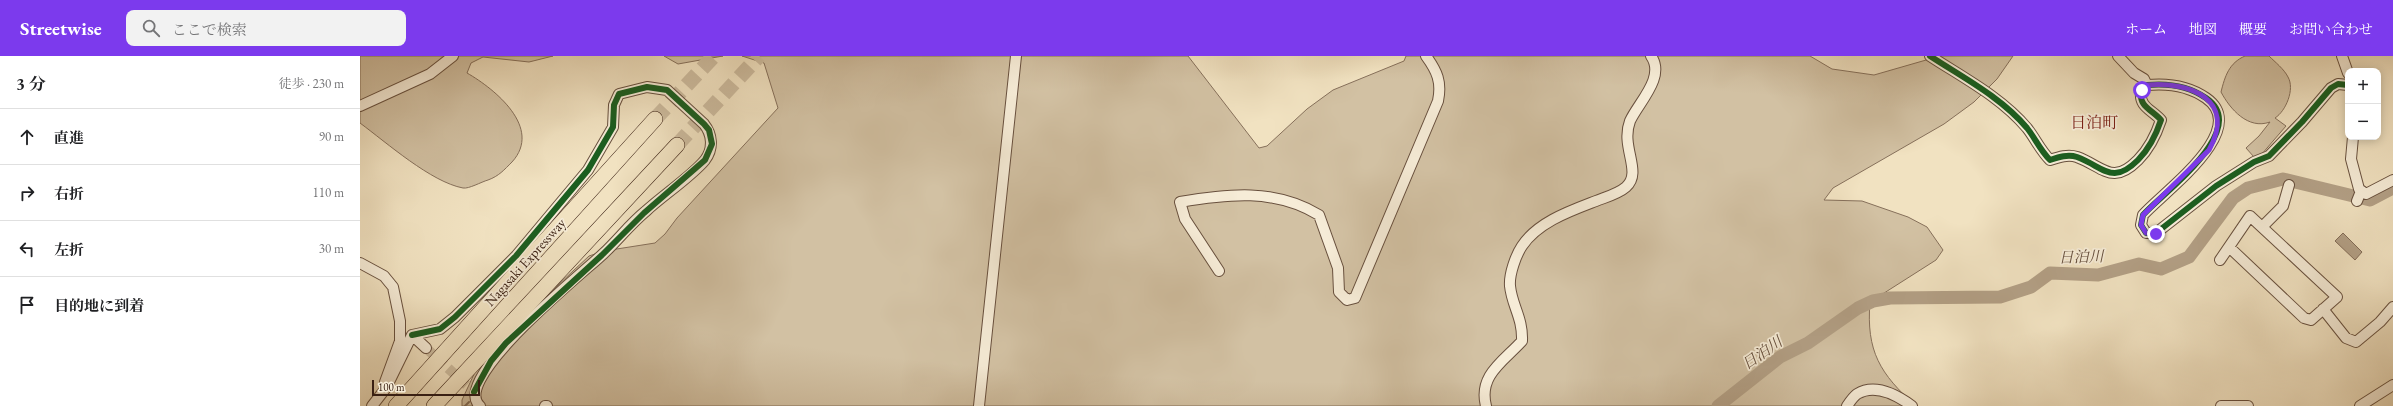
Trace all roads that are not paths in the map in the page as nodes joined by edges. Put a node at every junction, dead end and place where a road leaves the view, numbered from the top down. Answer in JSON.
{"nodes":[{"id":1,"x":453,"y":56,"type":"edge"},
{"id":2,"x":1016,"y":56,"type":"edge"},
{"id":3,"x":1426,"y":56,"type":"edge"},
{"id":4,"x":1651,"y":56,"type":"edge"},
{"id":5,"x":1930,"y":56,"type":"edge"},
{"id":6,"x":2118,"y":56,"type":"edge"},
{"id":7,"x":2342,"y":56,"type":"edge"},
{"id":8,"x":2346,"y":68,"type":"edge"},
{"id":9,"x":2345,"y":85,"type":"edge"},
{"id":10,"x":2147,"y":86,"type":"junction"},
{"id":11,"x":360,"y":106,"type":"edge"},
{"id":12,"x":655,"y":119,"type":"tunnel mouth"},
{"id":13,"x":2353,"y":140,"type":"edge"},
{"id":14,"x":677,"y":145,"type":"tunnel mouth"},
{"id":15,"x":2393,"y":180,"type":"edge"},
{"id":16,"x":2285,"y":189,"type":"dead end"},
{"id":17,"x":2262,"y":227,"type":"junction"},
{"id":18,"x":2229,"y":247,"type":"junction"},
{"id":19,"x":2220,"y":260,"type":"dead end"},
{"id":20,"x":360,"y":263,"type":"edge"},
{"id":21,"x":1219,"y":271,"type":"dead end"},
{"id":22,"x":2393,"y":307,"type":"edge"},
{"id":23,"x":2323,"y":309,"type":"junction"},
{"id":24,"x":412,"y":335,"type":"junction"},
{"id":25,"x":426,"y":348,"type":"tunnel mouth"},
{"id":26,"x":2393,"y":385,"type":"edge"},
{"id":27,"x":386,"y":388,"type":"junction"},
{"id":28,"x":476,"y":404,"type":"edge"},
{"id":29,"x":372,"y":406,"type":"edge"},
{"id":30,"x":396,"y":406,"type":"edge"},
{"id":31,"x":434,"y":406,"type":"edge"},
{"id":32,"x":979,"y":406,"type":"edge"},
{"id":33,"x":1486,"y":406,"type":"edge"},
{"id":34,"x":1846,"y":406,"type":"edge"},
{"id":35,"x":1912,"y":406,"type":"edge"},
{"id":36,"x":2221,"y":406,"type":"edge"},
{"id":37,"x":2248,"y":406,"type":"edge"},
{"id":38,"x":2360,"y":406,"type":"edge"}],
"edges":[{"from":1,"to":11,"type":"street"},
{"from":2,"to":32,"type":"street"},
{"from":3,"to":21,"type":"street"},
{"from":4,"to":33,"type":"street"},
{"from":5,"to":10,"type":"street"},
{"from":6,"to":10,"type":"street"},
{"from":7,"to":8,"type":"street"},
{"from":9,"to":10,"type":"street"},
{"from":12,"to":30,"type":"highway","name":"Nagasaki Expressway"},
{"from":13,"to":15,"type":"street"},
{"from":14,"to":31,"type":"highway"},
{"from":16,"to":17,"type":"street"},
{"from":17,"to":18,"type":"street"},
{"from":17,"to":23,"type":"street"},
{"from":18,"to":19,"type":"street"},
{"from":18,"to":23,"type":"street"},
{"from":20,"to":27,"type":"street"},
{"from":22,"to":23,"type":"street"},
{"from":24,"to":25,"type":"street"},
{"from":24,"to":27,"type":"street"},
{"from":24,"to":28,"type":"street"},
{"from":26,"to":38,"type":"street"},
{"from":27,"to":29,"type":"street"},
{"from":34,"to":35,"type":"street"},
{"from":36,"to":37,"type":"street"}]}
